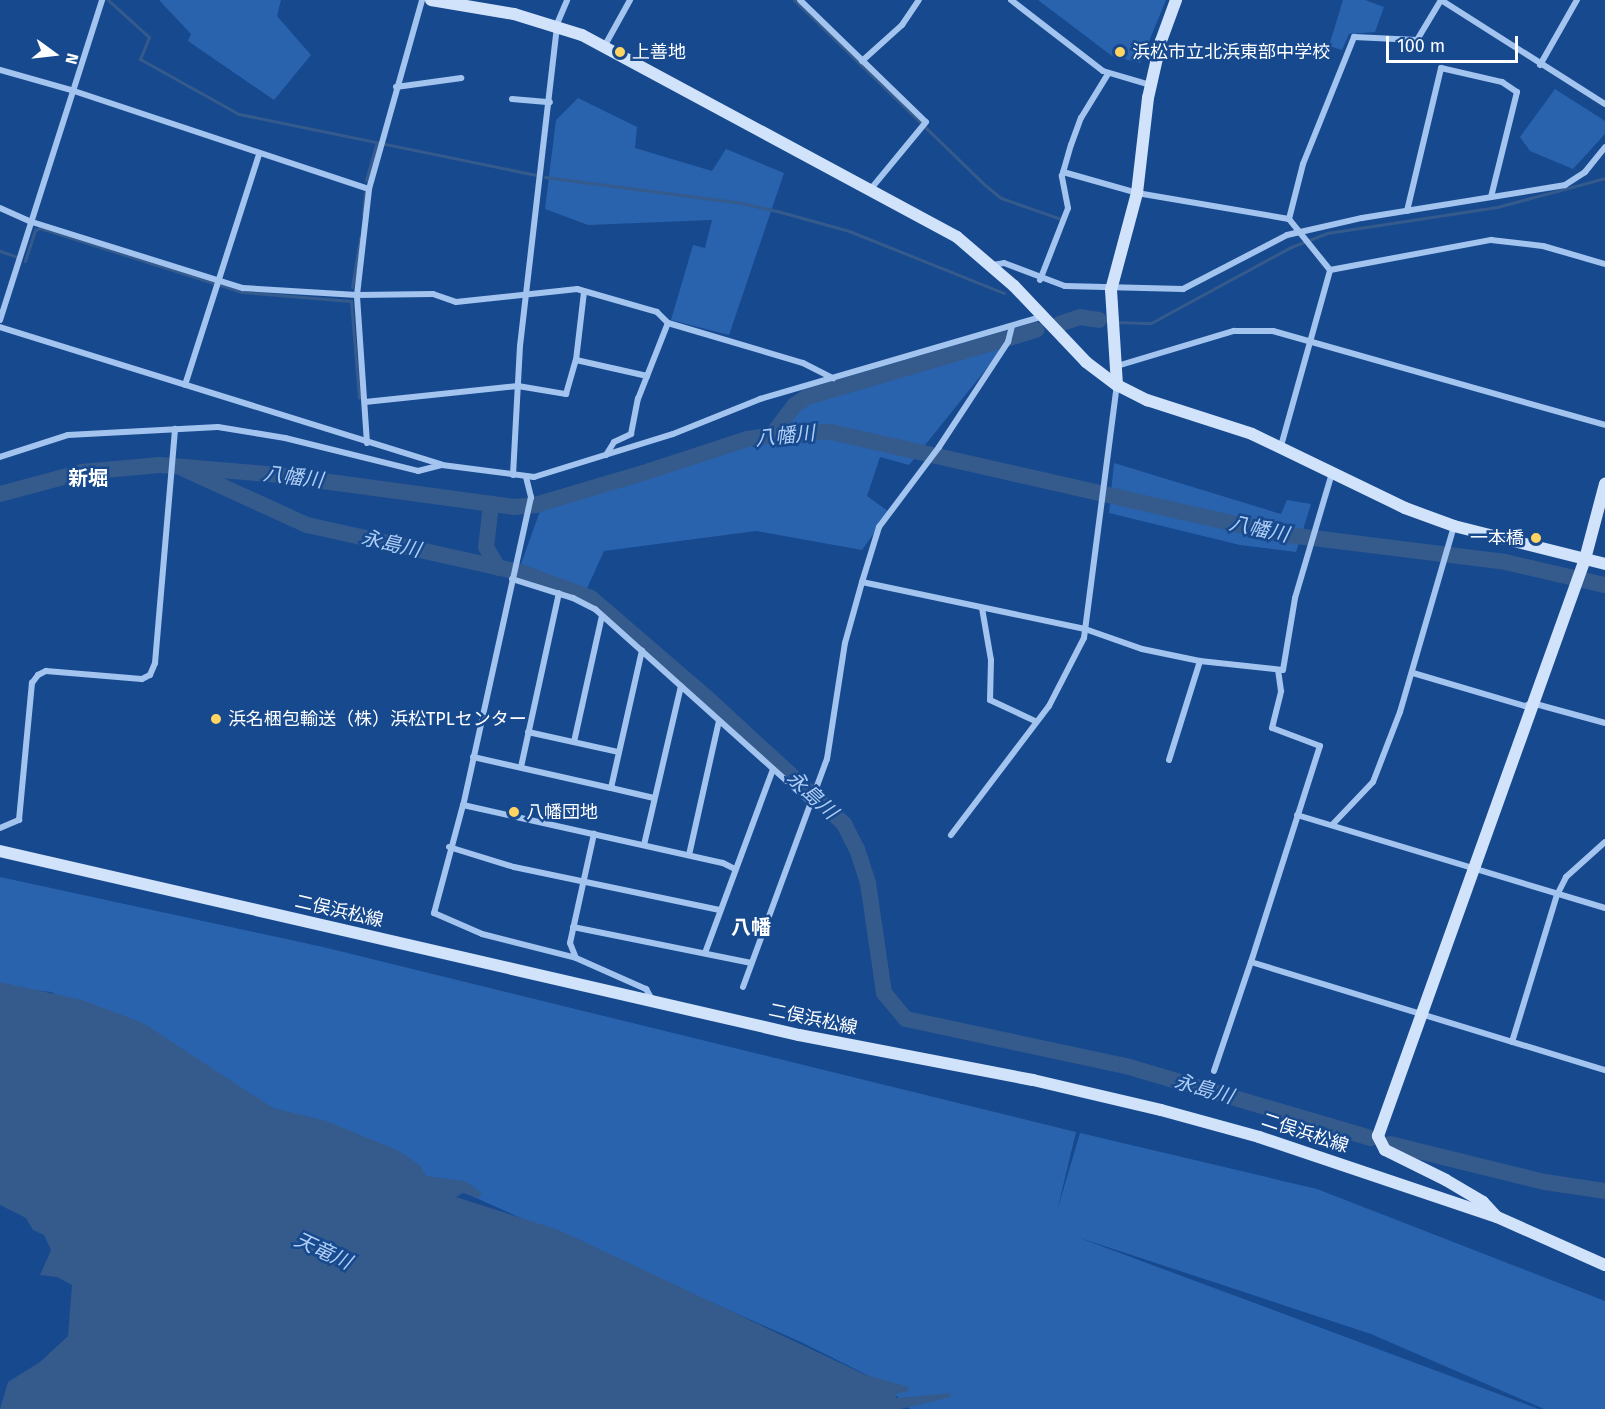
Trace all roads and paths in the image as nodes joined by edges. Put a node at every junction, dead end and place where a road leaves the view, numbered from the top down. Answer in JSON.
{"nodes":[{"id":1,"x":102,"y":0,"type":"edge"},
{"id":2,"x":422,"y":0,"type":"edge"},
{"id":3,"x":431,"y":0,"type":"edge"},
{"id":4,"x":567,"y":0,"type":"edge"},
{"id":5,"x":630,"y":0,"type":"edge"},
{"id":6,"x":800,"y":0,"type":"edge"},
{"id":7,"x":919,"y":0,"type":"edge"},
{"id":8,"x":1011,"y":0,"type":"edge"},
{"id":9,"x":1176,"y":0,"type":"edge"},
{"id":10,"x":1441,"y":0,"type":"edge"},
{"id":11,"x":1576,"y":0,"type":"edge"},
{"id":12,"x":557,"y":24,"type":"junction"},
{"id":13,"x":604,"y":47,"type":"junction"},
{"id":14,"x":862,"y":61,"type":"junction"},
{"id":15,"x":1540,"y":65,"type":"junction"},
{"id":16,"x":0,"y":70,"type":"edge"},
{"id":17,"x":1108,"y":74,"type":"junction"},
{"id":18,"x":461,"y":78,"type":"dead end"},
{"id":19,"x":1151,"y":85,"type":"junction"},
{"id":20,"x":396,"y":87,"type":"junction"},
{"id":21,"x":74,"y":91,"type":"junction"},
{"id":22,"x":512,"y":99,"type":"dead end"},
{"id":23,"x":550,"y":102,"type":"junction"},
{"id":24,"x":1605,"y":104,"type":"edge"},
{"id":25,"x":1605,"y":147,"type":"edge"},
{"id":26,"x":259,"y":154,"type":"junction"},
{"id":27,"x":1063,"y":171,"type":"junction"},
{"id":28,"x":369,"y":189,"type":"junction"},
{"id":29,"x":870,"y":191,"type":"junction"},
{"id":30,"x":1137,"y":193,"type":"junction"},
{"id":31,"x":1491,"y":197,"type":"junction"},
{"id":32,"x":0,"y":208,"type":"edge"},
{"id":33,"x":1407,"y":211,"type":"junction"},
{"id":34,"x":1289,"y":219,"type":"junction"},
{"id":35,"x":32,"y":222,"type":"junction"},
{"id":36,"x":1304,"y":237,"type":"junction"},
{"id":37,"x":1605,"y":264,"type":"edge"},
{"id":38,"x":992,"y":265,"type":"junction"},
{"id":39,"x":1330,"y":270,"type":"junction"},
{"id":40,"x":218,"y":280,"type":"junction"},
{"id":41,"x":1040,"y":280,"type":"junction"},
{"id":42,"x":1112,"y":290,"type":"junction"},
{"id":43,"x":584,"y":292,"type":"junction"},
{"id":44,"x":357,"y":295,"type":"junction"},
{"id":45,"x":526,"y":296,"type":"junction"},
{"id":46,"x":1040,"y":318,"type":"junction"},
{"id":47,"x":0,"y":320,"type":"edge"},
{"id":48,"x":668,"y":323,"type":"junction"},
{"id":49,"x":1012,"y":326,"type":"junction"},
{"id":50,"x":0,"y":327,"type":"edge"},
{"id":51,"x":1310,"y":342,"type":"junction"},
{"id":52,"x":576,"y":360,"type":"junction"},
{"id":53,"x":1117,"y":366,"type":"junction"},
{"id":54,"x":647,"y":376,"type":"junction"},
{"id":55,"x":834,"y":379,"type":"junction"},
{"id":56,"x":185,"y":385,"type":"junction"},
{"id":57,"x":1117,"y":385,"type":"junction"},
{"id":58,"x":518,"y":386,"type":"junction"},
{"id":59,"x":365,"y":402,"type":"junction"},
{"id":60,"x":1605,"y":425,"type":"edge"},
{"id":61,"x":175,"y":429,"type":"junction"},
{"id":62,"x":367,"y":443,"type":"junction"},
{"id":63,"x":1281,"y":446,"type":"junction"},
{"id":64,"x":606,"y":455,"type":"junction"},
{"id":65,"x":0,"y":457,"type":"edge"},
{"id":66,"x":442,"y":465,"type":"junction"},
{"id":67,"x":1333,"y":472,"type":"junction"},
{"id":68,"x":513,"y":475,"type":"junction"},
{"id":69,"x":526,"y":477,"type":"junction"},
{"id":70,"x":1605,"y":484,"type":"edge"},
{"id":71,"x":1454,"y":526,"type":"junction"},
{"id":72,"x":1582,"y":564,"type":"junction"},
{"id":73,"x":1605,"y":564,"type":"edge"},
{"id":74,"x":513,"y":579,"type":"junction"},
{"id":75,"x":861,"y":582,"type":"junction"},
{"id":76,"x":559,"y":593,"type":"junction"},
{"id":77,"x":982,"y":608,"type":"junction"},
{"id":78,"x":602,"y":616,"type":"junction"},
{"id":79,"x":1085,"y":629,"type":"junction"},
{"id":80,"x":642,"y":651,"type":"junction"},
{"id":81,"x":1200,"y":661,"type":"junction"},
{"id":82,"x":1278,"y":670,"type":"junction"},
{"id":83,"x":1413,"y":673,"type":"junction"},
{"id":84,"x":681,"y":686,"type":"junction"},
{"id":85,"x":1532,"y":703,"type":"junction"},
{"id":86,"x":719,"y":721,"type":"junction"},
{"id":87,"x":1035,"y":721,"type":"junction"},
{"id":88,"x":1605,"y":723,"type":"edge"},
{"id":89,"x":528,"y":732,"type":"junction"},
{"id":90,"x":574,"y":742,"type":"junction"},
{"id":91,"x":618,"y":752,"type":"junction"},
{"id":92,"x":473,"y":758,"type":"junction"},
{"id":93,"x":1169,"y":760,"type":"dead end"},
{"id":94,"x":521,"y":767,"type":"junction"},
{"id":95,"x":773,"y":769,"type":"junction"},
{"id":96,"x":610,"y":788,"type":"junction"},
{"id":97,"x":654,"y":798,"type":"junction"},
{"id":98,"x":811,"y":801,"type":"junction"},
{"id":99,"x":463,"y":805,"type":"junction"},
{"id":100,"x":1297,"y":814,"type":"junction"},
{"id":101,"x":1332,"y":825,"type":"junction"},
{"id":102,"x":0,"y":828,"type":"edge"},
{"id":103,"x":594,"y":834,"type":"junction"},
{"id":104,"x":951,"y":835,"type":"dead end"},
{"id":105,"x":1605,"y":842,"type":"edge"},
{"id":106,"x":644,"y":845,"type":"junction"},
{"id":107,"x":449,"y":847,"type":"junction"},
{"id":108,"x":0,"y":851,"type":"edge"},
{"id":109,"x":689,"y":855,"type":"junction"},
{"id":110,"x":735,"y":869,"type":"junction"},
{"id":111,"x":1474,"y":871,"type":"junction"},
{"id":112,"x":583,"y":882,"type":"junction"},
{"id":113,"x":1557,"y":895,"type":"junction"},
{"id":114,"x":1605,"y":908,"type":"edge"},
{"id":115,"x":720,"y":910,"type":"junction"},
{"id":116,"x":573,"y":927,"type":"junction"},
{"id":117,"x":705,"y":953,"type":"junction"},
{"id":118,"x":576,"y":958,"type":"junction"},
{"id":119,"x":751,"y":963,"type":"junction"},
{"id":120,"x":1251,"y":963,"type":"junction"},
{"id":121,"x":743,"y":987,"type":"dead end"},
{"id":122,"x":653,"y":1002,"type":"junction"},
{"id":123,"x":1424,"y":1016,"type":"junction"},
{"id":124,"x":1512,"y":1042,"type":"junction"},
{"id":125,"x":1605,"y":1070,"type":"edge"},
{"id":126,"x":1214,"y":1071,"type":"dead end"},
{"id":127,"x":1497,"y":1217,"type":"junction"},
{"id":128,"x":1605,"y":1265,"type":"edge"}],
"edges":[{"from":1,"to":21,"type":"street"},
{"from":2,"to":20,"type":"street"},
{"from":3,"to":12,"type":"street"},
{"from":4,"to":12,"type":"street"},
{"from":5,"to":13,"type":"street"},
{"from":6,"to":14,"type":"street"},
{"from":7,"to":14,"type":"street"},
{"from":8,"to":17,"type":"street"},
{"from":9,"to":19,"type":"street"},
{"from":10,"to":15,"type":"street"},
{"from":10,"to":34,"type":"street"},
{"from":11,"to":15,"type":"street"},
{"from":12,"to":13,"type":"street"},
{"from":12,"to":23,"type":"street"},
{"from":13,"to":29,"type":"street"},
{"from":14,"to":29,"type":"street"},
{"from":15,"to":24,"type":"street"},
{"from":16,"to":21,"type":"street"},
{"from":17,"to":19,"type":"street"},
{"from":17,"to":27,"type":"street"},
{"from":18,"to":20,"type":"street"},
{"from":19,"to":30,"type":"street"},
{"from":20,"to":28,"type":"street"},
{"from":21,"to":26,"type":"street"},
{"from":21,"to":35,"type":"street"},
{"from":22,"to":23,"type":"street"},
{"from":23,"to":45,"type":"street"},
{"from":25,"to":31,"type":"street"},
{"from":26,"to":28,"type":"street"},
{"from":26,"to":40,"type":"street"},
{"from":27,"to":30,"type":"street"},
{"from":27,"to":41,"type":"street"},
{"from":28,"to":44,"type":"street"},
{"from":29,"to":38,"type":"street"},
{"from":30,"to":34,"type":"street"},
{"from":30,"to":42,"type":"street"},
{"from":31,"to":33,"type":"street"},
{"from":31,"to":33,"type":"street"},
{"from":32,"to":35,"type":"street"},
{"from":33,"to":36,"type":"street"},
{"from":34,"to":36,"type":"street"},
{"from":35,"to":40,"type":"street"},
{"from":35,"to":47,"type":"street"},
{"from":36,"to":39,"type":"street"},
{"from":36,"to":42,"type":"street"},
{"from":37,"to":39,"type":"street"},
{"from":38,"to":41,"type":"street"},
{"from":38,"to":46,"type":"street"},
{"from":39,"to":51,"type":"street"},
{"from":40,"to":44,"type":"street"},
{"from":40,"to":56,"type":"street"},
{"from":41,"to":42,"type":"street"},
{"from":42,"to":53,"type":"street"},
{"from":43,"to":45,"type":"street"},
{"from":43,"to":48,"type":"street"},
{"from":43,"to":52,"type":"street"},
{"from":44,"to":45,"type":"street"},
{"from":44,"to":59,"type":"street"},
{"from":45,"to":58,"type":"street"},
{"from":46,"to":49,"type":"street"},
{"from":46,"to":57,"type":"street"},
{"from":48,"to":54,"type":"street"},
{"from":48,"to":55,"type":"street"},
{"from":49,"to":55,"type":"street"},
{"from":49,"to":75,"type":"street"},
{"from":50,"to":56,"type":"street"},
{"from":51,"to":53,"type":"street"},
{"from":51,"to":60,"type":"street"},
{"from":51,"to":63,"type":"street"},
{"from":52,"to":54,"type":"street"},
{"from":52,"to":58,"type":"street"},
{"from":53,"to":57,"type":"street"},
{"from":54,"to":64,"type":"street"},
{"from":55,"to":64,"type":"street"},
{"from":56,"to":62,"type":"street"},
{"from":57,"to":63,"type":"street"},
{"from":57,"to":79,"type":"street"},
{"from":58,"to":59,"type":"street"},
{"from":58,"to":68,"type":"street"},
{"from":59,"to":62,"type":"street"},
{"from":61,"to":65,"type":"street"},
{"from":61,"to":66,"type":"street"},
{"from":61,"to":102,"type":"street"},
{"from":62,"to":66,"type":"street"},
{"from":63,"to":67,"type":"street"},
{"from":64,"to":69,"type":"street"},
{"from":66,"to":68,"type":"street"},
{"from":67,"to":71,"type":"street"},
{"from":67,"to":82,"type":"street"},
{"from":68,"to":69,"type":"street"},
{"from":69,"to":74,"type":"street"},
{"from":70,"to":72,"type":"street"},
{"from":71,"to":72,"type":"street"},
{"from":71,"to":83,"type":"street"},
{"from":72,"to":73,"type":"street"},
{"from":72,"to":85,"type":"street"},
{"from":74,"to":76,"type":"street"},
{"from":74,"to":92,"type":"street"},
{"from":75,"to":77,"type":"street"},
{"from":75,"to":98,"type":"street"},
{"from":76,"to":78,"type":"street"},
{"from":76,"to":89,"type":"street"},
{"from":77,"to":79,"type":"street"},
{"from":77,"to":87,"type":"street"},
{"from":78,"to":80,"type":"street"},
{"from":78,"to":90,"type":"street"},
{"from":79,"to":81,"type":"street"},
{"from":79,"to":87,"type":"street"},
{"from":80,"to":84,"type":"street"},
{"from":80,"to":91,"type":"street"},
{"from":81,"to":82,"type":"street"},
{"from":81,"to":93,"type":"street"},
{"from":82,"to":100,"type":"street"},
{"from":83,"to":85,"type":"street"},
{"from":83,"to":101,"type":"street"},
{"from":84,"to":86,"type":"street"},
{"from":84,"to":97,"type":"street"},
{"from":85,"to":88,"type":"street"},
{"from":85,"to":111,"type":"street"},
{"from":86,"to":95,"type":"street"},
{"from":86,"to":109,"type":"street"},
{"from":87,"to":104,"type":"street"},
{"from":89,"to":90,"type":"street"},
{"from":89,"to":94,"type":"street"},
{"from":90,"to":91,"type":"street"},
{"from":91,"to":96,"type":"street"},
{"from":92,"to":94,"type":"street"},
{"from":92,"to":99,"type":"street"},
{"from":94,"to":96,"type":"street"},
{"from":95,"to":98,"type":"street"},
{"from":95,"to":110,"type":"street"},
{"from":96,"to":97,"type":"street"},
{"from":97,"to":106,"type":"street"},
{"from":98,"to":119,"type":"street"},
{"from":99,"to":103,"type":"street"},
{"from":99,"to":107,"type":"street"},
{"from":100,"to":101,"type":"street"},
{"from":100,"to":120,"type":"street"},
{"from":101,"to":111,"type":"street"},
{"from":103,"to":106,"type":"street"},
{"from":103,"to":112,"type":"street"},
{"from":105,"to":113,"type":"street"},
{"from":106,"to":109,"type":"street"},
{"from":107,"to":112,"type":"street"},
{"from":107,"to":118,"type":"street"},
{"from":108,"to":122,"type":"street","name":"二俣浜松線"},
{"from":109,"to":110,"type":"street"},
{"from":110,"to":115,"type":"street"},
{"from":111,"to":113,"type":"street"},
{"from":111,"to":123,"type":"street"},
{"from":112,"to":115,"type":"street"},
{"from":112,"to":116,"type":"street"},
{"from":113,"to":114,"type":"street"},
{"from":113,"to":124,"type":"street"},
{"from":115,"to":117,"type":"street"},
{"from":116,"to":117,"type":"street"},
{"from":116,"to":118,"type":"street"},
{"from":117,"to":119,"type":"street"},
{"from":118,"to":122,"type":"street"},
{"from":119,"to":121,"type":"street"},
{"from":120,"to":123,"type":"street"},
{"from":120,"to":126,"type":"street"},
{"from":122,"to":127,"type":"street","name":"二俣浜松線"},
{"from":123,"to":124,"type":"street"},
{"from":123,"to":127,"type":"street"},
{"from":124,"to":125,"type":"street"},
{"from":127,"to":128,"type":"street","name":"二俣浜松線"}]}
